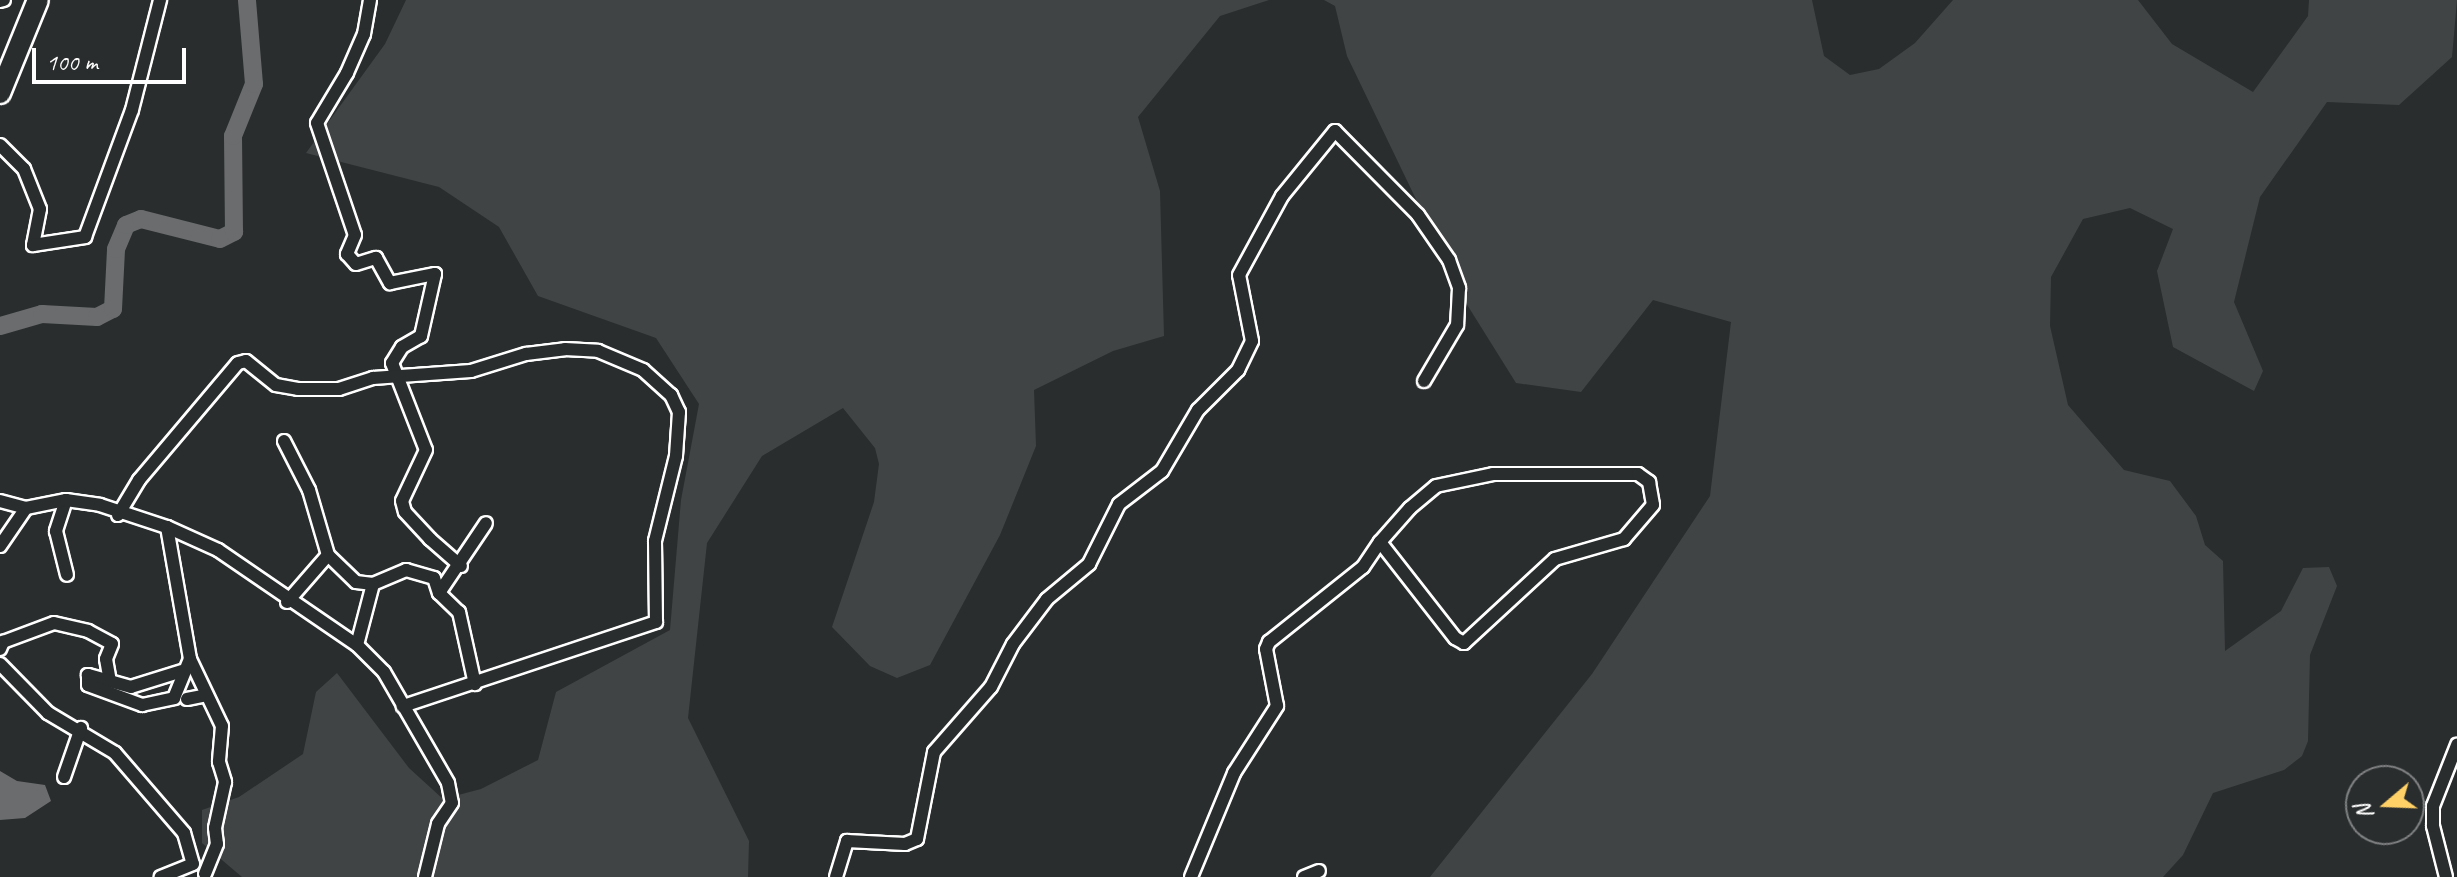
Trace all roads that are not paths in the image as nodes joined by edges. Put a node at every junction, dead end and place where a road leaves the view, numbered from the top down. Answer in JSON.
{"nodes":[{"id":1,"x":38,"y":0,"type":"edge"},
{"id":2,"x":160,"y":0,"type":"edge"},
{"id":3,"x":370,"y":0,"type":"edge"},
{"id":4,"x":0,"y":93,"type":"edge"},
{"id":5,"x":0,"y":145,"type":"edge"},
{"id":6,"x":395,"y":376,"type":"junction"},
{"id":7,"x":1424,"y":381,"type":"dead end"},
{"id":8,"x":284,"y":441,"type":"dead end"},
{"id":9,"x":66,"y":500,"type":"junction"},
{"id":10,"x":0,"y":501,"type":"edge"},
{"id":11,"x":26,"y":508,"type":"junction"},
{"id":12,"x":118,"y":515,"type":"junction"},
{"id":13,"x":486,"y":523,"type":"dead end"},
{"id":14,"x":167,"y":527,"type":"junction"},
{"id":15,"x":1380,"y":542,"type":"junction"},
{"id":16,"x":0,"y":546,"type":"edge"},
{"id":17,"x":328,"y":555,"type":"junction"},
{"id":18,"x":461,"y":566,"type":"junction"},
{"id":19,"x":67,"y":575,"type":"dead end"},
{"id":20,"x":373,"y":584,"type":"junction"},
{"id":21,"x":439,"y":593,"type":"junction"},
{"id":22,"x":287,"y":602,"type":"junction"},
{"id":23,"x":357,"y":645,"type":"junction"},
{"id":24,"x":0,"y":649,"type":"edge"},
{"id":25,"x":0,"y":664,"type":"edge"},
{"id":26,"x":186,"y":665,"type":"junction"},
{"id":27,"x":110,"y":682,"type":"junction"},
{"id":28,"x":475,"y":684,"type":"junction"},
{"id":29,"x":207,"y":695,"type":"junction"},
{"id":30,"x":187,"y":699,"type":"dead end"},
{"id":31,"x":403,"y":706,"type":"junction"},
{"id":32,"x":81,"y":728,"type":"junction"},
{"id":33,"x":2457,"y":745,"type":"edge"},
{"id":34,"x":64,"y":777,"type":"dead end"},
{"id":35,"x":1319,"y":871,"type":"dead end"},
{"id":36,"x":205,"y":874,"type":"dead end"},
{"id":37,"x":161,"y":877,"type":"edge"},
{"id":38,"x":425,"y":877,"type":"edge"},
{"id":39,"x":836,"y":877,"type":"edge"},
{"id":40,"x":1191,"y":877,"type":"edge"},
{"id":41,"x":1304,"y":877,"type":"edge"},
{"id":42,"x":2446,"y":877,"type":"edge"}],
"edges":[{"from":1,"to":4,"type":"main road"},
{"from":2,"to":5,"type":"street"},
{"from":3,"to":6,"type":"street"},
{"from":6,"to":12,"type":"street"},
{"from":6,"to":18,"type":"street"},
{"from":6,"to":28,"type":"street"},
{"from":7,"to":39,"type":"street"},
{"from":8,"to":17,"type":"street"},
{"from":9,"to":11,"type":"street"},
{"from":9,"to":12,"type":"street"},
{"from":9,"to":19,"type":"street"},
{"from":10,"to":11,"type":"street"},
{"from":11,"to":16,"type":"street"},
{"from":12,"to":14,"type":"street"},
{"from":13,"to":18,"type":"street"},
{"from":14,"to":22,"type":"street"},
{"from":14,"to":26,"type":"street"},
{"from":15,"to":15,"type":"street"},
{"from":15,"to":40,"type":"street"},
{"from":17,"to":20,"type":"street"},
{"from":17,"to":22,"type":"street"},
{"from":18,"to":21,"type":"street"},
{"from":20,"to":21,"type":"street"},
{"from":20,"to":23,"type":"street"},
{"from":21,"to":28,"type":"street"},
{"from":22,"to":23,"type":"street"},
{"from":23,"to":31,"type":"street"},
{"from":24,"to":27,"type":"street"},
{"from":25,"to":32,"type":"street"},
{"from":26,"to":27,"type":"street"},
{"from":26,"to":27,"type":"street"},
{"from":26,"to":29,"type":"street"},
{"from":28,"to":31,"type":"street"},
{"from":29,"to":30,"type":"street"},
{"from":29,"to":36,"type":"street"},
{"from":31,"to":38,"type":"street"},
{"from":32,"to":34,"type":"street"},
{"from":32,"to":37,"type":"street"},
{"from":33,"to":42,"type":"street"},
{"from":35,"to":41,"type":"street"}]}
